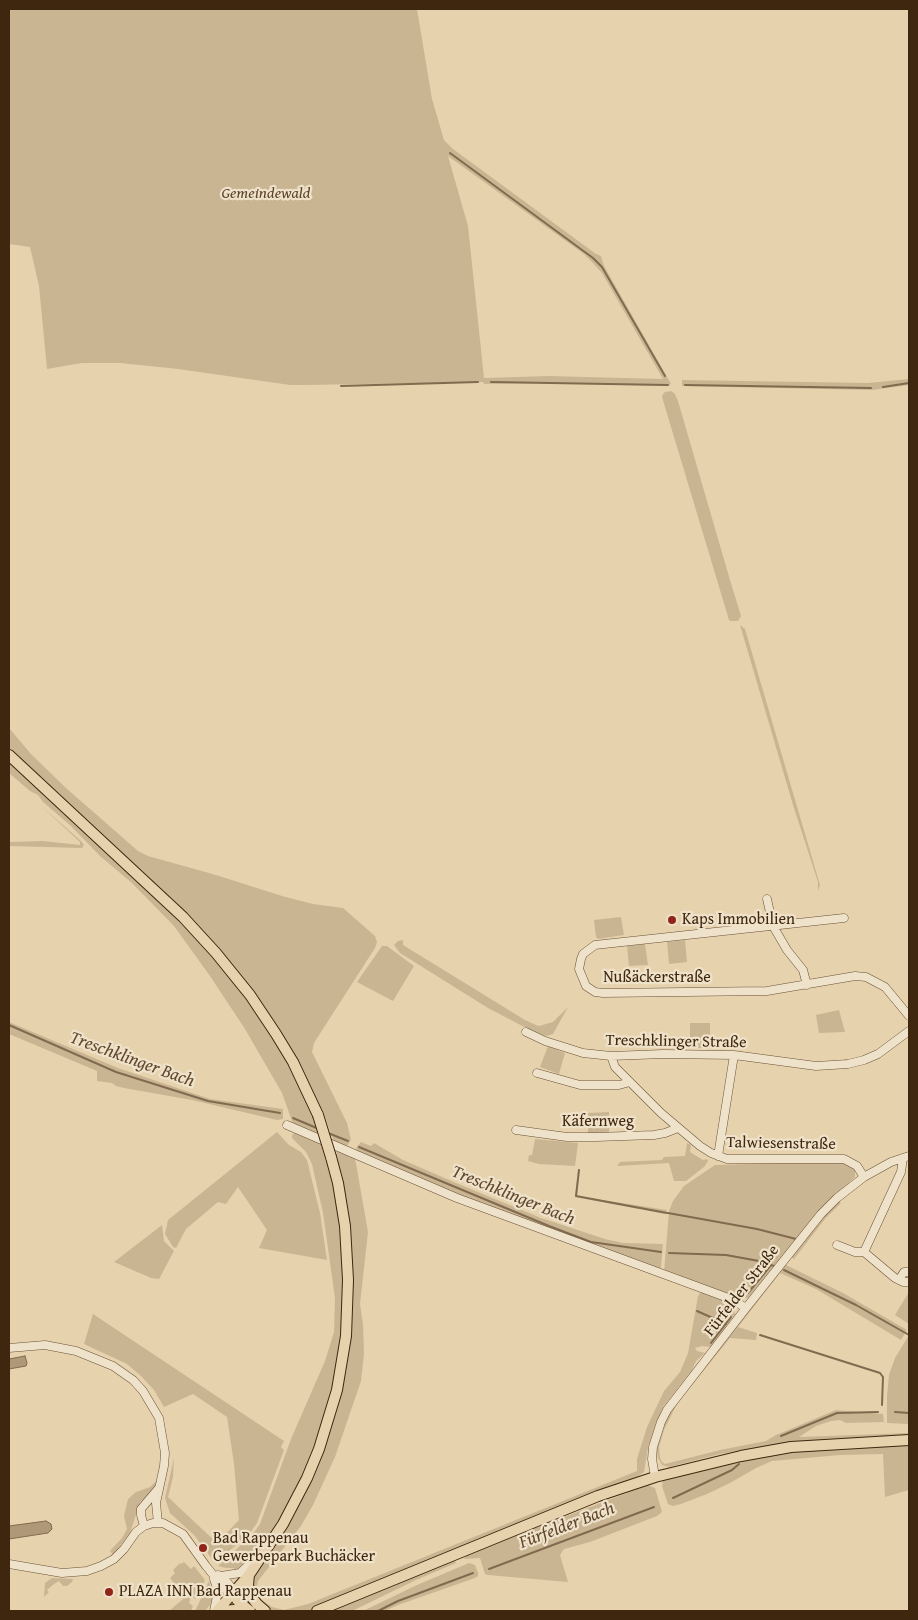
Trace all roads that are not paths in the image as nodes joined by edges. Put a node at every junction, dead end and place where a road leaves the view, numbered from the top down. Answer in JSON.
{"nodes":[{"id":1,"x":9,"y":755,"type":"edge"},
{"id":2,"x":767,"y":899,"type":"dead end"},
{"id":3,"x":844,"y":918,"type":"dead end"},
{"id":4,"x":773,"y":926,"type":"junction"},
{"id":5,"x":807,"y":985,"type":"junction"},
{"id":6,"x":909,"y":1016,"type":"edge"},
{"id":7,"x":909,"y":1031,"type":"edge"},
{"id":8,"x":526,"y":1032,"type":"dead end"},
{"id":9,"x":734,"y":1055,"type":"junction"},
{"id":10,"x":611,"y":1056,"type":"junction"},
{"id":11,"x":537,"y":1073,"type":"dead end"},
{"id":12,"x":630,"y":1082,"type":"junction"},
{"id":13,"x":287,"y":1125,"type":"dead end"},
{"id":14,"x":678,"y":1128,"type":"junction"},
{"id":15,"x":516,"y":1130,"type":"dead end"},
{"id":16,"x":718,"y":1156,"type":"junction"},
{"id":17,"x":906,"y":1157,"type":"edge"},
{"id":18,"x":864,"y":1177,"type":"junction"},
{"id":19,"x":837,"y":1245,"type":"dead end"},
{"id":20,"x":864,"y":1252,"type":"junction"},
{"id":21,"x":909,"y":1272,"type":"edge"},
{"id":22,"x":899,"y":1280,"type":"junction"},
{"id":23,"x":909,"y":1282,"type":"edge"},
{"id":24,"x":746,"y":1308,"type":"junction"},
{"id":25,"x":9,"y":1348,"type":"edge"},
{"id":26,"x":909,"y":1440,"type":"edge"},
{"id":27,"x":655,"y":1477,"type":"junction"},
{"id":28,"x":159,"y":1487,"type":"junction"},
{"id":29,"x":158,"y":1523,"type":"junction"},
{"id":30,"x":144,"y":1526,"type":"junction"},
{"id":31,"x":271,"y":1543,"type":"junction"},
{"id":32,"x":9,"y":1564,"type":"edge"},
{"id":33,"x":211,"y":1573,"type":"junction"},
{"id":34,"x":249,"y":1575,"type":"junction"},
{"id":35,"x":221,"y":1576,"type":"junction"},
{"id":36,"x":233,"y":1594,"type":"junction"},
{"id":37,"x":215,"y":1611,"type":"edge"},
{"id":38,"x":224,"y":1611,"type":"edge"},
{"id":39,"x":248,"y":1611,"type":"edge"},
{"id":40,"x":260,"y":1611,"type":"edge"},
{"id":41,"x":265,"y":1611,"type":"edge"},
{"id":42,"x":318,"y":1611,"type":"edge"}],
"edges":[{"from":1,"to":31,"type":"main road","bridge":true},
{"from":2,"to":4,"type":"street"},
{"from":3,"to":4,"type":"street","name":"Nußäckerstraße"},
{"from":4,"to":5,"type":"street"},
{"from":4,"to":5,"type":"street","name":"Nußäckerstraße"},
{"from":5,"to":6,"type":"street","name":"Nußäckerstraße"},
{"from":7,"to":9,"type":"street","name":"Treschklinger Straße"},
{"from":8,"to":10,"type":"street","name":"Treschklinger Straße"},
{"from":9,"to":10,"type":"street","name":"Treschklinger Straße"},
{"from":9,"to":16,"type":"street"},
{"from":10,"to":12,"type":"street","name":"Talwiesenstraße"},
{"from":11,"to":12,"type":"street"},
{"from":12,"to":14,"type":"street","name":"Talwiesenstraße"},
{"from":13,"to":24,"type":"street"},
{"from":14,"to":15,"type":"street","name":"Käfernweg"},
{"from":14,"to":16,"type":"street","name":"Talwiesenstraße"},
{"from":16,"to":18,"type":"street","name":"Talwiesenstraße"},
{"from":17,"to":18,"type":"street","name":"Fürfelder Straße"},
{"from":17,"to":20,"type":"street","name":"Fürfelder Straße"},
{"from":18,"to":24,"type":"street","name":"Fürfelder Straße"},
{"from":19,"to":20,"type":"street"},
{"from":20,"to":22,"type":"street"},
{"from":21,"to":22,"type":"street"},
{"from":22,"to":23,"type":"street"},
{"from":24,"to":27,"type":"street","name":"Fürfelder Straße"},
{"from":25,"to":28,"type":"street"},
{"from":26,"to":27,"type":"main road"},
{"from":27,"to":42,"type":"main road"},
{"from":28,"to":29,"type":"street"},
{"from":28,"to":30,"type":"street"},
{"from":29,"to":30,"type":"street"},
{"from":29,"to":33,"type":"street"},
{"from":30,"to":32,"type":"street"},
{"from":31,"to":34,"type":"main road"},
{"from":31,"to":35,"type":"street"},
{"from":33,"to":35,"type":"street"},
{"from":33,"to":36,"type":"street"},
{"from":33,"to":37,"type":"street"},
{"from":34,"to":36,"type":"main road"},
{"from":34,"to":41,"type":"main road"},
{"from":35,"to":36,"type":"street"},
{"from":36,"to":37,"type":"main road"},
{"from":36,"to":39,"type":"main road"},
{"from":36,"to":40,"type":"main road"},
{"from":38,"to":39,"type":"main road"}]}
